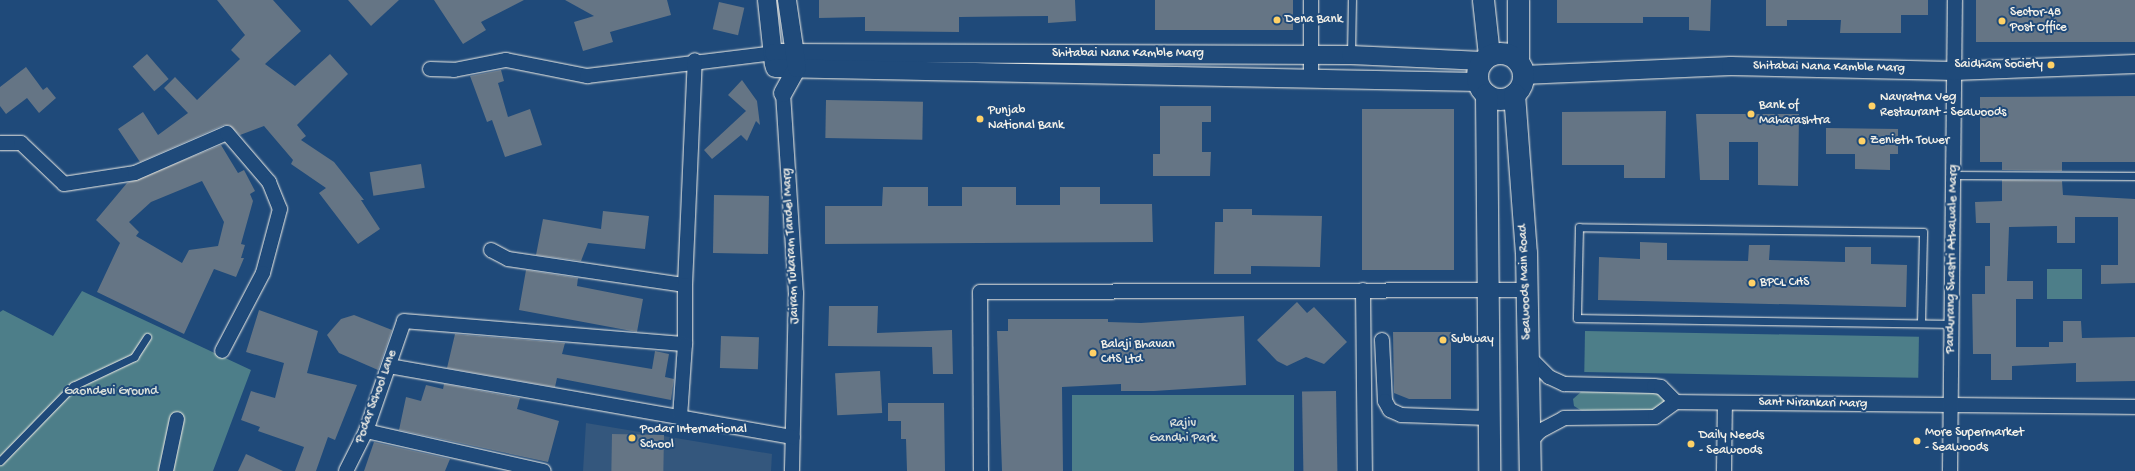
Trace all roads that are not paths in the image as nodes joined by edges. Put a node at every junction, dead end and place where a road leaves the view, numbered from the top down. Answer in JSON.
{"nodes":[{"id":1,"x":767,"y":0,"type":"edge"},
{"id":2,"x":787,"y":0,"type":"edge"},
{"id":3,"x":1311,"y":0,"type":"edge"},
{"id":4,"x":1352,"y":0,"type":"edge"},
{"id":5,"x":1483,"y":0,"type":"edge"},
{"id":6,"x":1518,"y":0,"type":"edge"},
{"id":7,"x":1955,"y":0,"type":"edge"},
{"id":8,"x":1311,"y":55,"type":"junction"},
{"id":9,"x":1351,"y":55,"type":"junction"},
{"id":10,"x":1486,"y":58,"type":"junction"},
{"id":11,"x":695,"y":60,"type":"junction"},
{"id":12,"x":797,"y":60,"type":"junction"},
{"id":13,"x":774,"y":61,"type":"junction"},
{"id":14,"x":2135,"y":64,"type":"edge"},
{"id":15,"x":1521,"y":68,"type":"junction"},
{"id":16,"x":430,"y":69,"type":"dead end"},
{"id":17,"x":1954,"y":71,"type":"junction"},
{"id":18,"x":1311,"y":80,"type":"junction"},
{"id":19,"x":1482,"y":88,"type":"junction"},
{"id":20,"x":784,"y":92,"type":"junction"},
{"id":21,"x":1514,"y":94,"type":"junction"},
{"id":22,"x":0,"y":143,"type":"edge"},
{"id":23,"x":1954,"y":175,"type":"junction"},
{"id":24,"x":2135,"y":176,"type":"edge"},
{"id":25,"x":491,"y":250,"type":"dead end"},
{"id":26,"x":685,"y":285,"type":"junction"},
{"id":27,"x":1363,"y":290,"type":"junction"},
{"id":28,"x":1486,"y":290,"type":"junction"},
{"id":29,"x":1526,"y":290,"type":"junction"},
{"id":30,"x":1921,"y":323,"type":"junction"},
{"id":31,"x":1952,"y":324,"type":"junction"},
{"id":32,"x":147,"y":337,"type":"dead end"},
{"id":33,"x":1382,"y":340,"type":"dead end"},
{"id":34,"x":685,"y":344,"type":"junction"},
{"id":35,"x":222,"y":351,"type":"dead end"},
{"id":36,"x":1528,"y":356,"type":"junction"},
{"id":37,"x":389,"y":366,"type":"junction"},
{"id":38,"x":1676,"y":402,"type":"junction"},
{"id":39,"x":1725,"y":403,"type":"junction"},
{"id":40,"x":1951,"y":406,"type":"junction"},
{"id":41,"x":2135,"y":407,"type":"edge"},
{"id":42,"x":680,"y":417,"type":"junction"},
{"id":43,"x":1488,"y":418,"type":"junction"},
{"id":44,"x":177,"y":419,"type":"dead end"},
{"id":45,"x":366,"y":431,"type":"junction"},
{"id":46,"x":793,"y":437,"type":"junction"},
{"id":47,"x":1529,"y":444,"type":"junction"},
{"id":48,"x":0,"y":461,"type":"edge"},
{"id":49,"x":166,"y":471,"type":"edge"},
{"id":50,"x":346,"y":471,"type":"edge"},
{"id":51,"x":544,"y":471,"type":"edge"},
{"id":52,"x":792,"y":471,"type":"edge"},
{"id":53,"x":981,"y":471,"type":"edge"},
{"id":54,"x":1364,"y":471,"type":"edge"},
{"id":55,"x":1489,"y":471,"type":"edge"},
{"id":56,"x":1530,"y":471,"type":"edge"},
{"id":57,"x":1724,"y":471,"type":"edge"},
{"id":58,"x":1950,"y":471,"type":"edge"}],
"edges":[{"from":1,"to":13,"type":"street","name":"Jairam Tukaram Tandel Marg"},
{"from":2,"to":12,"type":"street"},
{"from":3,"to":8,"type":"street"},
{"from":4,"to":9,"type":"lane"},
{"from":5,"to":10,"type":"main road"},
{"from":6,"to":15,"type":"main road"},
{"from":7,"to":17,"type":"street","name":"Pandurang Shastri Athawale Marg"},
{"from":8,"to":9,"type":"street","name":"Shitabai Nana Kamble Marg"},
{"from":8,"to":12,"type":"street","name":"Shitabai Nana Kamble Marg"},
{"from":8,"to":18,"type":"street"},
{"from":9,"to":10,"type":"street","name":"Shitabai Nana Kamble Marg"},
{"from":10,"to":15,"type":"main road"},
{"from":10,"to":19,"type":"main road"},
{"from":11,"to":13,"type":"street"},
{"from":11,"to":16,"type":"street"},
{"from":11,"to":26,"type":"street"},
{"from":12,"to":13,"type":"street","name":"Shitabai Nana Kamble Marg"},
{"from":12,"to":18,"type":"street","name":"Shitabai Nana Kamble Marg"},
{"from":12,"to":20,"type":"street"},
{"from":13,"to":20,"type":"street","name":"Jairam Tukaram Tandel Marg"},
{"from":14,"to":17,"type":"street","name":"Shitabai Nana Kamble Marg"},
{"from":15,"to":17,"type":"street","name":"Shitabai Nana Kamble Marg"},
{"from":15,"to":21,"type":"main road"},
{"from":17,"to":23,"type":"street","name":"Pandurang Shastri Athawale Marg"},
{"from":18,"to":19,"type":"street","name":"Shitabai Nana Kamble Marg"},
{"from":19,"to":21,"type":"main road"},
{"from":19,"to":28,"type":"main road"},
{"from":20,"to":46,"type":"street","name":"Jairam Tukaram Tandel Marg"},
{"from":21,"to":29,"type":"main road","name":"Seawoods Main Road"},
{"from":22,"to":35,"type":"street"},
{"from":23,"to":24,"type":"lane"},
{"from":23,"to":31,"type":"street","name":"Pandurang Shastri Athawale Marg"},
{"from":25,"to":26,"type":"street"},
{"from":26,"to":34,"type":"street"},
{"from":27,"to":28,"type":"street"},
{"from":27,"to":53,"type":"street"},
{"from":27,"to":54,"type":"street"},
{"from":28,"to":29,"type":"street"},
{"from":28,"to":43,"type":"main road"},
{"from":29,"to":36,"type":"main road","name":"Seawoods Main Road"},
{"from":30,"to":30,"type":"lane"},
{"from":30,"to":31,"type":"lane"},
{"from":31,"to":40,"type":"street","name":"Pandurang Shastri Athawale Marg"},
{"from":32,"to":48,"type":"lane"},
{"from":33,"to":43,"type":"street"},
{"from":34,"to":37,"type":"street","name":"Podar School Lane"},
{"from":34,"to":42,"type":"street"},
{"from":36,"to":38,"type":"street"},
{"from":36,"to":47,"type":"main road","name":"Seawoods Main Road"},
{"from":37,"to":42,"type":"street"},
{"from":37,"to":45,"type":"street","name":"Podar School Lane"},
{"from":38,"to":39,"type":"street","name":"Sant Nirankari Marg"},
{"from":38,"to":47,"type":"street"},
{"from":39,"to":40,"type":"street","name":"Sant Nirankari Marg"},
{"from":39,"to":57,"type":"street"},
{"from":40,"to":41,"type":"street","name":"Sant Nirankari Marg"},
{"from":40,"to":58,"type":"street","name":"Pandurang Shastri Athawale Marg"},
{"from":42,"to":46,"type":"street"},
{"from":43,"to":55,"type":"main road"},
{"from":44,"to":49,"type":"street"},
{"from":45,"to":50,"type":"street","name":"Podar School Lane"},
{"from":45,"to":51,"type":"street"},
{"from":46,"to":52,"type":"street","name":"Jairam Tukaram Tandel Marg"},
{"from":47,"to":56,"type":"main road","name":"Seawoods Main Road"}]}
